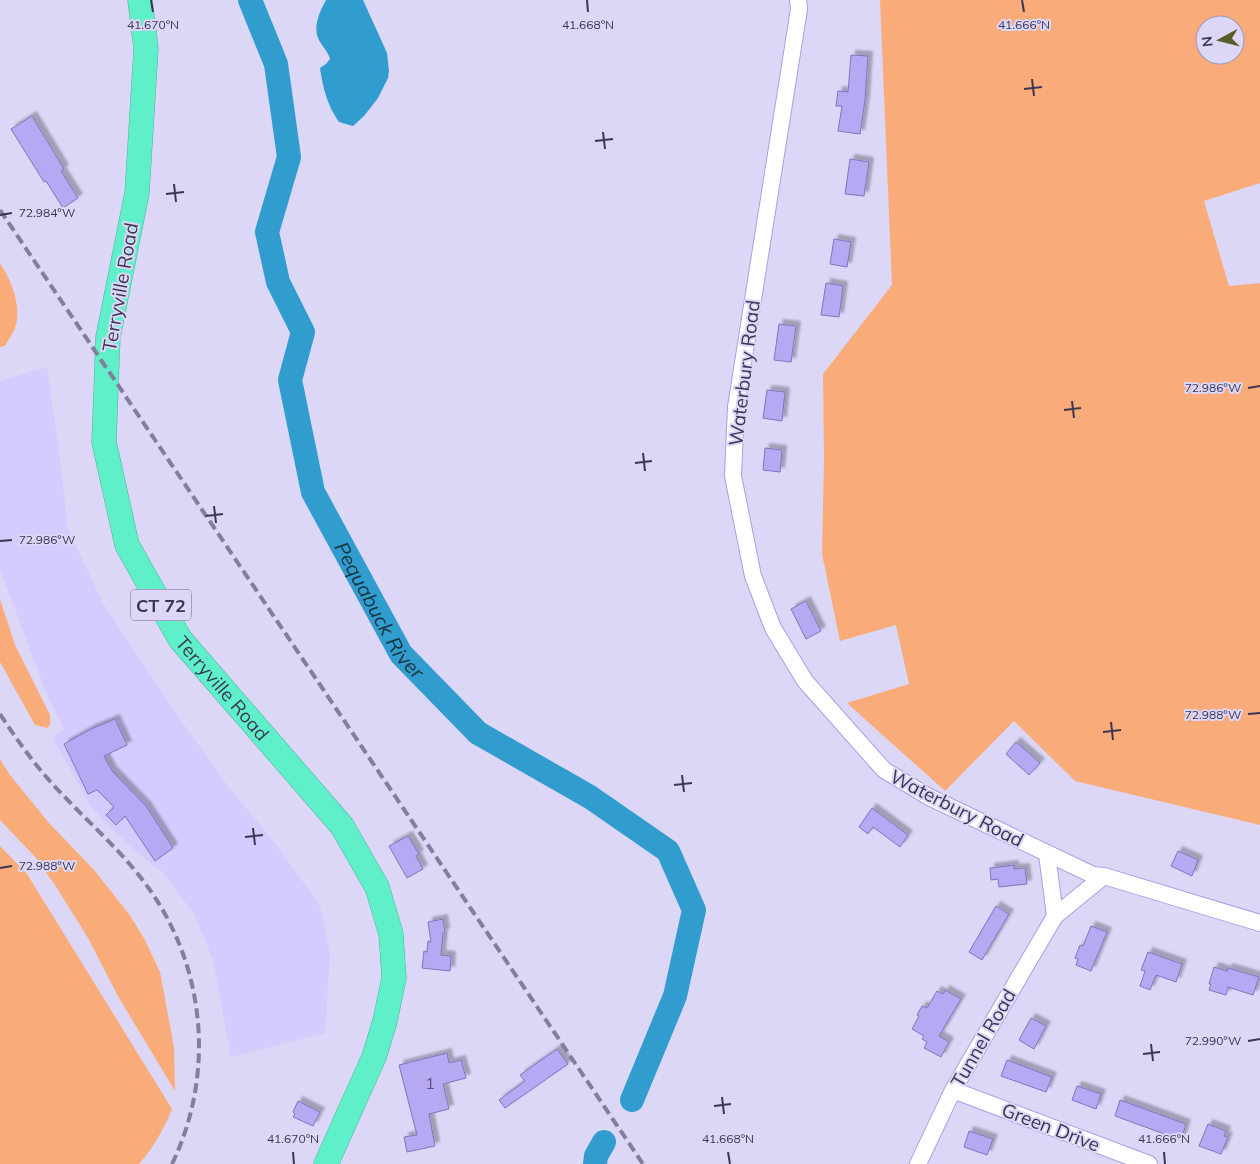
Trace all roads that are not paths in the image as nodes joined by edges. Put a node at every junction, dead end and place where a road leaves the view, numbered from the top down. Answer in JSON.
{"nodes":[{"id":1,"x":140,"y":0,"type":"edge"},
{"id":2,"x":798,"y":0,"type":"edge"},
{"id":3,"x":1048,"y":854,"type":"junction"},
{"id":4,"x":1098,"y":876,"type":"junction"},
{"id":5,"x":1055,"y":916,"type":"junction"},
{"id":6,"x":1260,"y":922,"type":"edge"},
{"id":7,"x":953,"y":1090,"type":"junction"},
{"id":8,"x":326,"y":1164,"type":"edge"},
{"id":9,"x":918,"y":1164,"type":"edge"},
{"id":10,"x":1149,"y":1164,"type":"edge"}],
"edges":[{"from":1,"to":8,"type":"highway","name":"Terryville Road","number":"CT 72"},
{"from":2,"to":3,"type":"street","name":"Waterbury Road"},
{"from":3,"to":4,"type":"street","name":"Waterbury Road"},
{"from":3,"to":5,"type":"street"},
{"from":4,"to":5,"type":"street","name":"Tunnel Road"},
{"from":4,"to":6,"type":"street","name":"Waterbury Road"},
{"from":5,"to":7,"type":"street","name":"Tunnel Road"},
{"from":7,"to":9,"type":"street","name":"Tunnel Road"},
{"from":7,"to":10,"type":"street","name":"Green Drive"}]}
